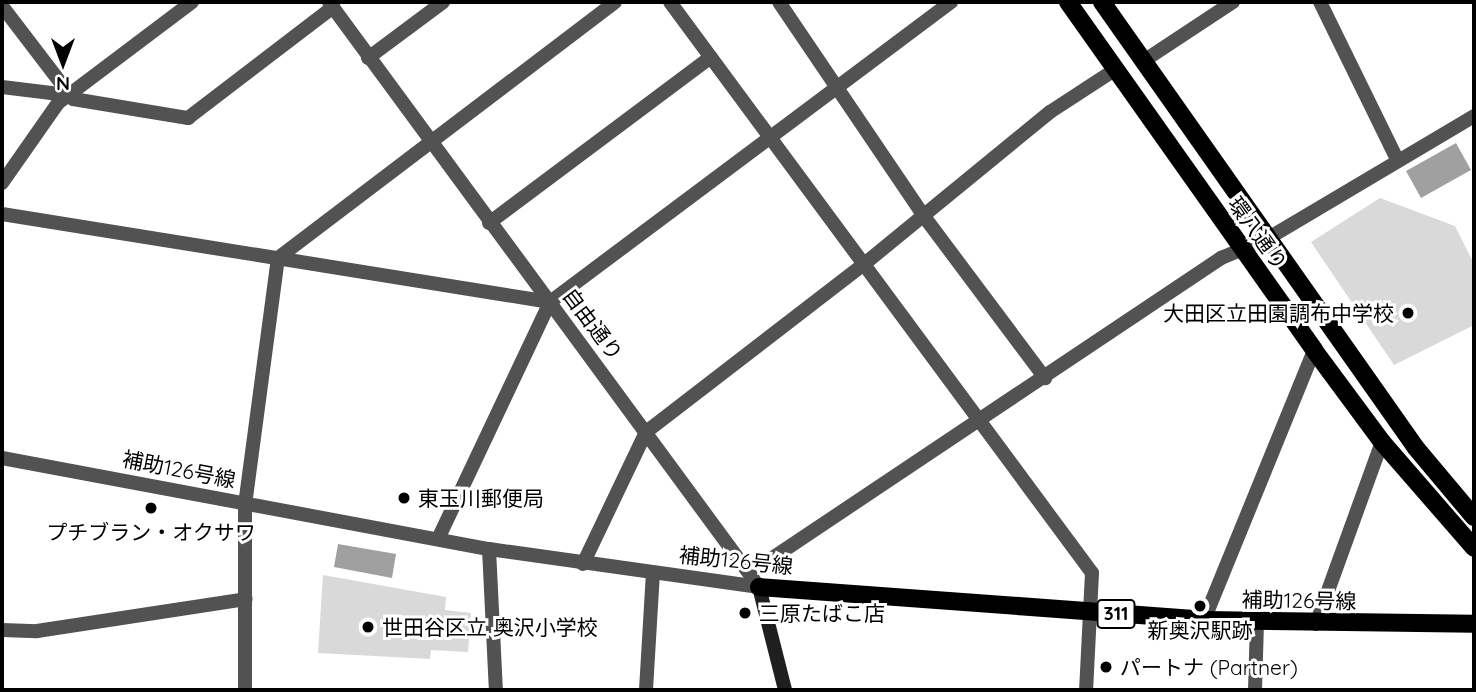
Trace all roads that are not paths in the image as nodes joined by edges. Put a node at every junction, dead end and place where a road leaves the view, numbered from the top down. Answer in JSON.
{"nodes":[{"id":1,"x":192,"y":2,"type":"edge"},
{"id":2,"x":443,"y":2,"type":"edge"},
{"id":3,"x":615,"y":2,"type":"edge"},
{"id":4,"x":670,"y":2,"type":"edge"},
{"id":5,"x":779,"y":2,"type":"edge"},
{"id":6,"x":951,"y":2,"type":"edge"},
{"id":7,"x":1068,"y":2,"type":"edge"},
{"id":8,"x":1102,"y":2,"type":"edge"},
{"id":9,"x":1233,"y":2,"type":"edge"},
{"id":10,"x":1320,"y":2,"type":"edge"},
{"id":11,"x":330,"y":5,"type":"edge"},
{"id":12,"x":2,"y":6,"type":"edge"},
{"id":13,"x":711,"y":57,"type":"junction"},
{"id":14,"x":368,"y":58,"type":"junction"},
{"id":15,"x":1142,"y":62,"type":"junction"},
{"id":16,"x":1116,"y":69,"type":"junction"},
{"id":17,"x":2,"y":87,"type":"edge"},
{"id":18,"x":835,"y":90,"type":"junction"},
{"id":19,"x":70,"y":95,"type":"junction"},
{"id":20,"x":1474,"y":116,"type":"edge"},
{"id":21,"x":771,"y":138,"type":"junction"},
{"id":22,"x":430,"y":142,"type":"junction"},
{"id":23,"x":1396,"y":159,"type":"junction"},
{"id":24,"x":2,"y":183,"type":"edge"},
{"id":25,"x":2,"y":214,"type":"edge"},
{"id":26,"x":923,"y":215,"type":"junction"},
{"id":27,"x":489,"y":223,"type":"junction"},
{"id":28,"x":1267,"y":239,"type":"junction"},
{"id":29,"x":1240,"y":248,"type":"junction"},
{"id":30,"x":278,"y":258,"type":"junction"},
{"id":31,"x":863,"y":265,"type":"junction"},
{"id":32,"x":550,"y":302,"type":"junction"},
{"id":33,"x":1314,"y":351,"type":"junction"},
{"id":34,"x":1045,"y":378,"type":"junction"},
{"id":35,"x":981,"y":421,"type":"junction"},
{"id":36,"x":646,"y":432,"type":"junction"},
{"id":37,"x":1382,"y":442,"type":"junction"},
{"id":38,"x":2,"y":458,"type":"edge"},
{"id":39,"x":245,"y":505,"type":"junction"},
{"id":40,"x":1474,"y":517,"type":"edge"},
{"id":41,"x":438,"y":540,"type":"junction"},
{"id":42,"x":1474,"y":548,"type":"edge"},
{"id":43,"x":489,"y":550,"type":"junction"},
{"id":44,"x":583,"y":564,"type":"junction"},
{"id":45,"x":653,"y":573,"type":"junction"},
{"id":46,"x":754,"y":580,"type":"junction"},
{"id":47,"x":246,"y":599,"type":"junction"},
{"id":48,"x":1091,"y":612,"type":"junction"},
{"id":49,"x":1204,"y":620,"type":"junction"},
{"id":50,"x":1258,"y":622,"type":"junction"},
{"id":51,"x":1316,"y":624,"type":"junction"},
{"id":52,"x":1474,"y":624,"type":"edge"},
{"id":53,"x":2,"y":630,"type":"edge"},
{"id":54,"x":245,"y":690,"type":"edge"},
{"id":55,"x":496,"y":690,"type":"edge"},
{"id":56,"x":646,"y":690,"type":"edge"},
{"id":57,"x":785,"y":690,"type":"edge"},
{"id":58,"x":1086,"y":690,"type":"edge"},
{"id":59,"x":1255,"y":690,"type":"edge"}],
"edges":[{"from":1,"to":19,"type":"street"},
{"from":2,"to":14,"type":"street"},
{"from":3,"to":22,"type":"street"},
{"from":4,"to":13,"type":"street"},
{"from":5,"to":18,"type":"street"},
{"from":6,"to":18,"type":"street"},
{"from":7,"to":16,"type":"main road","name":"環八通り"},
{"from":8,"to":15,"type":"main road","name":"環八通り"},
{"from":9,"to":15,"type":"street"},
{"from":10,"to":23,"type":"street"},
{"from":11,"to":14,"type":"street","name":"自由通り"},
{"from":11,"to":19,"type":"street"},
{"from":12,"to":19,"type":"street"},
{"from":13,"to":21,"type":"street"},
{"from":13,"to":27,"type":"street"},
{"from":14,"to":22,"type":"street","name":"自由通り"},
{"from":15,"to":28,"type":"main road","name":"環八通り"},
{"from":16,"to":26,"type":"street"},
{"from":16,"to":29,"type":"main road","name":"環八通り"},
{"from":17,"to":19,"type":"street"},
{"from":18,"to":21,"type":"street"},
{"from":18,"to":26,"type":"street"},
{"from":19,"to":24,"type":"street"},
{"from":20,"to":23,"type":"street"},
{"from":21,"to":31,"type":"street"},
{"from":21,"to":32,"type":"street"},
{"from":22,"to":27,"type":"street","name":"自由通り"},
{"from":22,"to":30,"type":"street"},
{"from":23,"to":28,"type":"street"},
{"from":25,"to":30,"type":"street"},
{"from":26,"to":31,"type":"street"},
{"from":26,"to":34,"type":"street"},
{"from":27,"to":32,"type":"street","name":"自由通り"},
{"from":28,"to":29,"type":"street"},
{"from":28,"to":40,"type":"main road","name":"環八通り"},
{"from":29,"to":33,"type":"main road","name":"環八通り"},
{"from":29,"to":34,"type":"street"},
{"from":30,"to":32,"type":"street"},
{"from":30,"to":39,"type":"street"},
{"from":31,"to":35,"type":"street"},
{"from":31,"to":36,"type":"street"},
{"from":32,"to":36,"type":"street","name":"自由通り"},
{"from":32,"to":41,"type":"street"},
{"from":33,"to":37,"type":"main road","name":"環八通り"},
{"from":33,"to":49,"type":"street"},
{"from":34,"to":35,"type":"street"},
{"from":35,"to":46,"type":"street"},
{"from":35,"to":48,"type":"street"},
{"from":36,"to":44,"type":"street"},
{"from":36,"to":46,"type":"street","name":"自由通り"},
{"from":37,"to":42,"type":"main road","name":"環八通り"},
{"from":37,"to":51,"type":"street"},
{"from":38,"to":39,"type":"street","name":"補助126号線"},
{"from":39,"to":41,"type":"street","name":"補助126号線"},
{"from":39,"to":47,"type":"street"},
{"from":41,"to":43,"type":"street","name":"補助126号線"},
{"from":43,"to":44,"type":"street","name":"補助126号線"},
{"from":43,"to":55,"type":"street"},
{"from":44,"to":45,"type":"street","name":"補助126号線"},
{"from":45,"to":46,"type":"street","name":"補助126号線"},
{"from":45,"to":56,"type":"street"},
{"from":46,"to":48,"type":"main road","name":"補助126号線","number":"311"},
{"from":46,"to":57,"type":"main road","name":"自由通り"},
{"from":47,"to":53,"type":"street"},
{"from":47,"to":54,"type":"street"},
{"from":48,"to":49,"type":"main road","name":"補助126号線","number":"311"},
{"from":48,"to":58,"type":"street"},
{"from":49,"to":50,"type":"main road","name":"補助126号線","number":"311"},
{"from":50,"to":51,"type":"main road","name":"補助126号線","number":"311"},
{"from":50,"to":59,"type":"street"},
{"from":51,"to":52,"type":"main road","name":"補助126号線","number":"311"}]}
